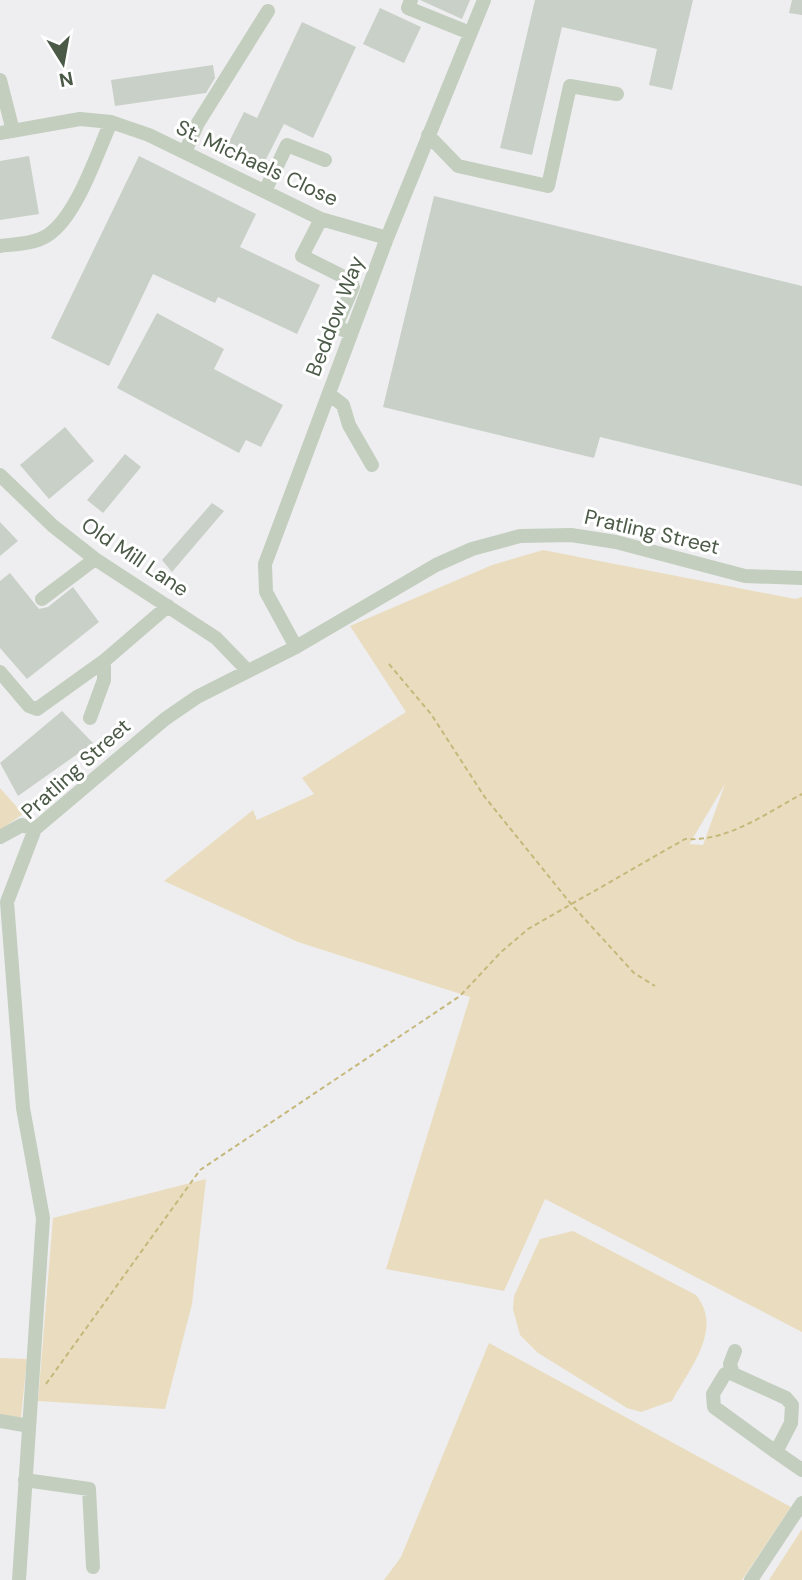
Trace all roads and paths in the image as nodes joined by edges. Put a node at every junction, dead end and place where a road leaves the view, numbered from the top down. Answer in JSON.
{"nodes":[{"id":1,"x":411,"y":0,"type":"edge"},
{"id":2,"x":484,"y":0,"type":"edge"},
{"id":3,"x":268,"y":11,"type":"dead end"},
{"id":4,"x":470,"y":33,"type":"junction"},
{"id":5,"x":0,"y":80,"type":"edge"},
{"id":6,"x":617,"y":94,"type":"dead end"},
{"id":7,"x":111,"y":122,"type":"junction"},
{"id":8,"x":6,"y":132,"type":"edge"},
{"id":9,"x":428,"y":135,"type":"junction"},
{"id":10,"x":185,"y":152,"type":"junction"},
{"id":11,"x":325,"y":160,"type":"dead end"},
{"id":12,"x":265,"y":191,"type":"junction"},
{"id":13,"x":321,"y":219,"type":"junction"},
{"id":14,"x":387,"y":238,"type":"junction"},
{"id":15,"x":0,"y":246,"type":"edge"},
{"id":16,"x":351,"y":333,"type":"junction"},
{"id":17,"x":329,"y":394,"type":"junction"},
{"id":18,"x":372,"y":465,"type":"dead end"},
{"id":19,"x":0,"y":475,"type":"edge"},
{"id":20,"x":94,"y":559,"type":"junction"},
{"id":21,"x":802,"y":578,"type":"edge"},
{"id":22,"x":41,"y":599,"type":"dead end"},
{"id":23,"x":168,"y":606,"type":"junction"},
{"id":24,"x":296,"y":647,"type":"junction"},
{"id":25,"x":104,"y":660,"type":"junction"},
{"id":26,"x":389,"y":664,"type":"dead end"},
{"id":27,"x":248,"y":671,"type":"junction"},
{"id":28,"x":0,"y":672,"type":"edge"},
{"id":29,"x":90,"y":718,"type":"dead end"},
{"id":30,"x":802,"y":794,"type":"edge"},
{"id":31,"x":35,"y":829,"type":"junction"},
{"id":32,"x":0,"y":837,"type":"edge"},
{"id":33,"x":571,"y":904,"type":"junction"},
{"id":34,"x":655,"y":986,"type":"dead end"},
{"id":35,"x":735,"y":1351,"type":"dead end"},
{"id":36,"x":725,"y":1374,"type":"dead end"},
{"id":37,"x":46,"y":1385,"type":"dead end"},
{"id":38,"x":0,"y":1421,"type":"edge"},
{"id":39,"x":29,"y":1426,"type":"junction"},
{"id":40,"x":775,"y":1452,"type":"junction"},
{"id":41,"x":802,"y":1471,"type":"edge"},
{"id":42,"x":25,"y":1480,"type":"junction"},
{"id":43,"x":802,"y":1503,"type":"edge"},
{"id":44,"x":93,"y":1567,"type":"dead end"},
{"id":45,"x":19,"y":1580,"type":"edge"},
{"id":46,"x":751,"y":1580,"type":"edge"}],
"edges":[{"from":1,"to":4,"type":"street"},
{"from":2,"to":4,"type":"street","name":"Beddow Way"},
{"from":3,"to":10,"type":"street"},
{"from":4,"to":9,"type":"street","name":"Beddow Way"},
{"from":5,"to":8,"type":"street"},
{"from":6,"to":9,"type":"street"},
{"from":7,"to":8,"type":"street","name":"St. Michaels Close"},
{"from":7,"to":10,"type":"street","name":"St. Michaels Close"},
{"from":7,"to":15,"type":"street"},
{"from":9,"to":14,"type":"street","name":"Beddow Way"},
{"from":10,"to":12,"type":"street","name":"St. Michaels Close"},
{"from":11,"to":12,"type":"street"},
{"from":12,"to":13,"type":"street","name":"St. Michaels Close"},
{"from":13,"to":14,"type":"street","name":"St. Michaels Close"},
{"from":13,"to":16,"type":"street"},
{"from":14,"to":16,"type":"street","name":"Beddow Way"},
{"from":16,"to":17,"type":"street","name":"Beddow Way"},
{"from":17,"to":18,"type":"street"},
{"from":17,"to":24,"type":"street","name":"Beddow Way"},
{"from":19,"to":20,"type":"street","name":"Old Mill Lane"},
{"from":20,"to":22,"type":"street"},
{"from":20,"to":23,"type":"street","name":"Old Mill Lane"},
{"from":21,"to":24,"type":"street","name":"Pratling Street"},
{"from":23,"to":25,"type":"street"},
{"from":23,"to":27,"type":"street","name":"Old Mill Lane"},
{"from":24,"to":27,"type":"street","name":"Pratling Street"},
{"from":25,"to":28,"type":"street"},
{"from":25,"to":29,"type":"street"},
{"from":26,"to":33,"type":"path"},
{"from":27,"to":31,"type":"street","name":"Pratling Street"},
{"from":30,"to":33,"type":"path"},
{"from":31,"to":32,"type":"street"},
{"from":31,"to":39,"type":"street","name":"Pratling Street"},
{"from":33,"to":34,"type":"path"},
{"from":33,"to":37,"type":"path"},
{"from":35,"to":40,"type":"street"},
{"from":36,"to":40,"type":"street"},
{"from":38,"to":39,"type":"street"},
{"from":39,"to":42,"type":"street","name":"Pratling Street"},
{"from":40,"to":41,"type":"street"},
{"from":42,"to":44,"type":"street"},
{"from":42,"to":45,"type":"street","name":"Pratling Street"},
{"from":43,"to":46,"type":"street"}]}
